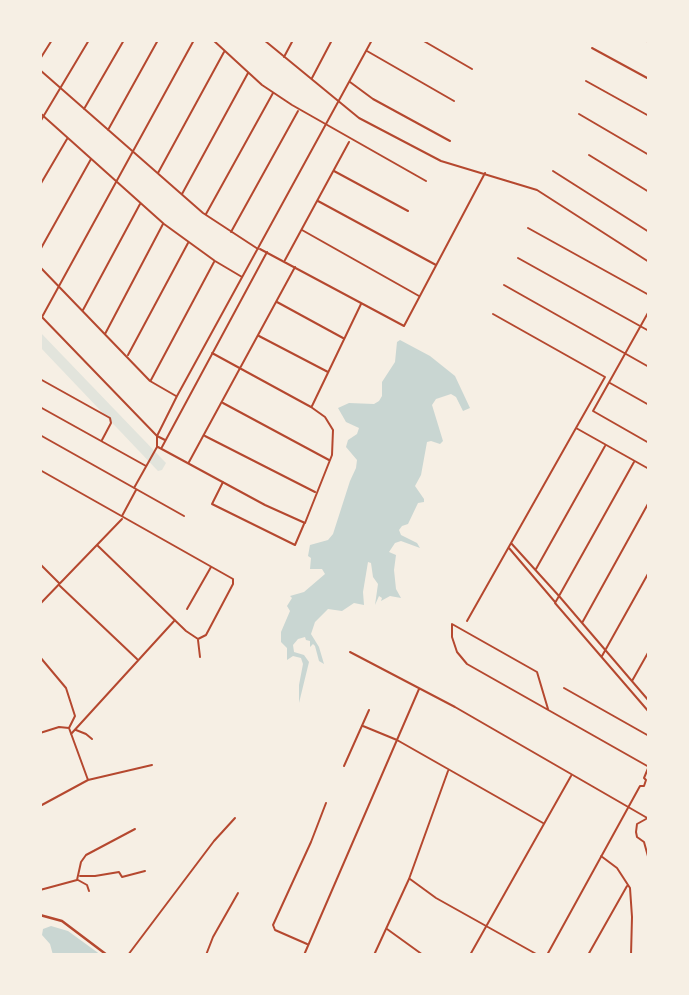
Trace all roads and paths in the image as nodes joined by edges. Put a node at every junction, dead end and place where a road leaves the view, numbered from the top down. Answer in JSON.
{"nodes":[{"id":1,"x":52,"y":40,"type":"edge"},
{"id":2,"x":89,"y":40,"type":"edge"},
{"id":3,"x":124,"y":40,"type":"edge"},
{"id":4,"x":158,"y":40,"type":"edge"},
{"id":5,"x":194,"y":40,"type":"edge"},
{"id":6,"x":214,"y":40,"type":"edge"},
{"id":7,"x":264,"y":40,"type":"edge"},
{"id":8,"x":293,"y":40,"type":"edge"},
{"id":9,"x":332,"y":40,"type":"edge"},
{"id":10,"x":372,"y":40,"type":"edge"},
{"id":11,"x":422,"y":40,"type":"edge"},
{"id":12,"x":592,"y":48,"type":"dead end"},
{"id":13,"x":366,"y":50,"type":"junction"},
{"id":14,"x":225,"y":51,"type":"junction"},
{"id":15,"x":284,"y":58,"type":"junction"},
{"id":16,"x":40,"y":60,"type":"edge"},
{"id":17,"x":472,"y":69,"type":"dead end"},
{"id":18,"x":40,"y":70,"type":"edge"},
{"id":19,"x":248,"y":72,"type":"junction"},
{"id":20,"x":311,"y":79,"type":"junction"},
{"id":21,"x":649,"y":79,"type":"edge"},
{"id":22,"x":349,"y":81,"type":"junction"},
{"id":23,"x":586,"y":81,"type":"dead end"},
{"id":24,"x":60,"y":89,"type":"junction"},
{"id":25,"x":273,"y":93,"type":"junction"},
{"id":26,"x":339,"y":101,"type":"junction"},
{"id":27,"x":454,"y":101,"type":"dead end"},
{"id":28,"x":84,"y":110,"type":"junction"},
{"id":29,"x":299,"y":110,"type":"junction"},
{"id":30,"x":40,"y":113,"type":"edge"},
{"id":31,"x":579,"y":114,"type":"dead end"},
{"id":32,"x":44,"y":116,"type":"junction"},
{"id":33,"x":649,"y":116,"type":"edge"},
{"id":34,"x":40,"y":122,"type":"edge"},
{"id":35,"x":325,"y":126,"type":"junction"},
{"id":36,"x":107,"y":131,"type":"junction"},
{"id":37,"x":68,"y":138,"type":"junction"},
{"id":38,"x":350,"y":140,"type":"junction"},
{"id":39,"x":450,"y":141,"type":"dead end"},
{"id":40,"x":132,"y":152,"type":"junction"},
{"id":41,"x":589,"y":155,"type":"dead end"},
{"id":42,"x":649,"y":155,"type":"edge"},
{"id":43,"x":91,"y":159,"type":"junction"},
{"id":44,"x":333,"y":170,"type":"junction"},
{"id":45,"x":552,"y":172,"type":"dead end"},
{"id":46,"x":485,"y":173,"type":"junction"},
{"id":47,"x":157,"y":174,"type":"junction"},
{"id":48,"x":116,"y":181,"type":"junction"},
{"id":49,"x":426,"y":181,"type":"dead end"},
{"id":50,"x":40,"y":185,"type":"edge"},
{"id":51,"x":649,"y":192,"type":"edge"},
{"id":52,"x":181,"y":195,"type":"junction"},
{"id":53,"x":317,"y":200,"type":"junction"},
{"id":54,"x":141,"y":203,"type":"junction"},
{"id":55,"x":408,"y":211,"type":"dead end"},
{"id":56,"x":205,"y":215,"type":"junction"},
{"id":57,"x":164,"y":223,"type":"junction"},
{"id":58,"x":528,"y":228,"type":"dead end"},
{"id":59,"x":301,"y":230,"type":"junction"},
{"id":60,"x":649,"y":232,"type":"edge"},
{"id":61,"x":231,"y":233,"type":"junction"},
{"id":62,"x":189,"y":242,"type":"junction"},
{"id":63,"x":258,"y":249,"type":"junction"},
{"id":64,"x":40,"y":250,"type":"edge"},
{"id":65,"x":267,"y":252,"type":"junction"},
{"id":66,"x":518,"y":258,"type":"dead end"},
{"id":67,"x":215,"y":261,"type":"junction"},
{"id":68,"x":284,"y":261,"type":"junction"},
{"id":69,"x":649,"y":262,"type":"edge"},
{"id":70,"x":436,"y":265,"type":"junction"},
{"id":71,"x":40,"y":267,"type":"edge"},
{"id":72,"x":295,"y":267,"type":"junction"},
{"id":73,"x":242,"y":277,"type":"junction"},
{"id":74,"x":504,"y":285,"type":"dead end"},
{"id":75,"x":59,"y":286,"type":"junction"},
{"id":76,"x":649,"y":295,"type":"edge"},
{"id":77,"x":420,"y":296,"type":"junction"},
{"id":78,"x":276,"y":302,"type":"junction"},
{"id":79,"x":361,"y":302,"type":"junction"},
{"id":80,"x":83,"y":311,"type":"junction"},
{"id":81,"x":649,"y":311,"type":"edge"},
{"id":82,"x":493,"y":314,"type":"dead end"},
{"id":83,"x":41,"y":316,"type":"edge"},
{"id":84,"x":640,"y":326,"type":"junction"},
{"id":85,"x":649,"y":331,"type":"edge"},
{"id":86,"x":105,"y":334,"type":"junction"},
{"id":87,"x":258,"y":335,"type":"junction"},
{"id":88,"x":344,"y":338,"type":"junction"},
{"id":89,"x":212,"y":353,"type":"junction"},
{"id":90,"x":625,"y":354,"type":"junction"},
{"id":91,"x":127,"y":357,"type":"junction"},
{"id":92,"x":649,"y":367,"type":"edge"},
{"id":93,"x":240,"y":368,"type":"junction"},
{"id":94,"x":328,"y":372,"type":"junction"},
{"id":95,"x":40,"y":379,"type":"edge"},
{"id":96,"x":150,"y":381,"type":"junction"},
{"id":97,"x":609,"y":383,"type":"junction"},
{"id":98,"x":177,"y":396,"type":"junction"},
{"id":99,"x":222,"y":402,"type":"junction"},
{"id":100,"x":649,"y":405,"type":"edge"},
{"id":101,"x":40,"y":407,"type":"edge"},
{"id":102,"x":312,"y":407,"type":"junction"},
{"id":103,"x":576,"y":428,"type":"junction"},
{"id":104,"x":40,"y":435,"type":"edge"},
{"id":105,"x":204,"y":435,"type":"junction"},
{"id":106,"x":157,"y":436,"type":"junction"},
{"id":107,"x":165,"y":440,"type":"junction"},
{"id":108,"x":102,"y":441,"type":"junction"},
{"id":109,"x":649,"y":443,"type":"edge"},
{"id":110,"x":606,"y":444,"type":"junction"},
{"id":111,"x":159,"y":447,"type":"junction"},
{"id":112,"x":330,"y":461,"type":"junction"},
{"id":113,"x":635,"y":461,"type":"junction"},
{"id":114,"x":189,"y":463,"type":"junction"},
{"id":115,"x":146,"y":466,"type":"junction"},
{"id":116,"x":649,"y":469,"type":"edge"},
{"id":117,"x":40,"y":470,"type":"edge"},
{"id":118,"x":223,"y":482,"type":"junction"},
{"id":119,"x":135,"y":489,"type":"junction"},
{"id":120,"x":317,"y":493,"type":"junction"},
{"id":121,"x":649,"y":502,"type":"edge"},
{"id":122,"x":184,"y":516,"type":"dead end"},
{"id":123,"x":122,"y":517,"type":"junction"},
{"id":124,"x":304,"y":523,"type":"junction"},
{"id":125,"x":512,"y":543,"type":"junction"},
{"id":126,"x":97,"y":545,"type":"junction"},
{"id":127,"x":509,"y":548,"type":"junction"},
{"id":128,"x":40,"y":564,"type":"edge"},
{"id":129,"x":212,"y":566,"type":"junction"},
{"id":130,"x":536,"y":570,"type":"junction"},
{"id":131,"x":649,"y":572,"type":"edge"},
{"id":132,"x":60,"y":584,"type":"junction"},
{"id":133,"x":559,"y":596,"type":"junction"},
{"id":134,"x":555,"y":603,"type":"junction"},
{"id":135,"x":40,"y":604,"type":"edge"},
{"id":136,"x":187,"y":609,"type":"dead end"},
{"id":137,"x":175,"y":620,"type":"junction"},
{"id":138,"x":467,"y":621,"type":"dead end"},
{"id":139,"x":582,"y":623,"type":"junction"},
{"id":140,"x":198,"y":639,"type":"junction"},
{"id":141,"x":606,"y":651,"type":"junction"},
{"id":142,"x":649,"y":651,"type":"edge"},
{"id":143,"x":350,"y":652,"type":"dead end"},
{"id":144,"x":40,"y":657,"type":"edge"},
{"id":145,"x":200,"y":657,"type":"dead end"},
{"id":146,"x":602,"y":657,"type":"junction"},
{"id":147,"x":138,"y":660,"type":"junction"},
{"id":148,"x":632,"y":682,"type":"junction"},
{"id":149,"x":564,"y":688,"type":"dead end"},
{"id":150,"x":419,"y":689,"type":"junction"},
{"id":151,"x":649,"y":701,"type":"edge"},
{"id":152,"x":369,"y":709,"type":"dead end"},
{"id":153,"x":548,"y":709,"type":"junction"},
{"id":154,"x":649,"y":712,"type":"edge"},
{"id":155,"x":363,"y":726,"type":"junction"},
{"id":156,"x":69,"y":727,"type":"junction"},
{"id":157,"x":75,"y":730,"type":"junction"},
{"id":158,"x":40,"y":733,"type":"edge"},
{"id":159,"x":71,"y":734,"type":"junction"},
{"id":160,"x":649,"y":736,"type":"edge"},
{"id":161,"x":92,"y":739,"type":"dead end"},
{"id":162,"x":397,"y":740,"type":"junction"},
{"id":163,"x":152,"y":765,"type":"dead end"},
{"id":164,"x":344,"y":766,"type":"dead end"},
{"id":165,"x":649,"y":766,"type":"edge"},
{"id":166,"x":448,"y":770,"type":"junction"},
{"id":167,"x":572,"y":774,"type":"junction"},
{"id":168,"x":88,"y":780,"type":"junction"},
{"id":169,"x":326,"y":803,"type":"dead end"},
{"id":170,"x":40,"y":806,"type":"edge"},
{"id":171,"x":629,"y":806,"type":"junction"},
{"id":172,"x":234,"y":818,"type":"dead end"},
{"id":173,"x":648,"y":819,"type":"edge"},
{"id":174,"x":544,"y":823,"type":"junction"},
{"id":175,"x":135,"y":830,"type":"dead end"},
{"id":176,"x":601,"y":856,"type":"junction"},
{"id":177,"x":649,"y":860,"type":"edge"},
{"id":178,"x":145,"y":871,"type":"dead end"},
{"id":179,"x":79,"y":876,"type":"junction"},
{"id":180,"x":410,"y":878,"type":"junction"},
{"id":181,"x":76,"y":880,"type":"junction"},
{"id":182,"x":628,"y":884,"type":"junction"},
{"id":183,"x":40,"y":890,"type":"edge"},
{"id":184,"x":89,"y":891,"type":"dead end"},
{"id":185,"x":238,"y":893,"type":"dead end"},
{"id":186,"x":40,"y":915,"type":"edge"},
{"id":187,"x":486,"y":925,"type":"junction"},
{"id":188,"x":386,"y":929,"type":"junction"},
{"id":189,"x":308,"y":944,"type":"junction"},
{"id":190,"x":107,"y":955,"type":"edge"},
{"id":191,"x":128,"y":955,"type":"edge"},
{"id":192,"x":206,"y":955,"type":"edge"},
{"id":193,"x":304,"y":955,"type":"edge"},
{"id":194,"x":374,"y":955,"type":"edge"},
{"id":195,"x":423,"y":955,"type":"edge"},
{"id":196,"x":470,"y":955,"type":"edge"},
{"id":197,"x":538,"y":955,"type":"edge"},
{"id":198,"x":547,"y":955,"type":"edge"},
{"id":199,"x":588,"y":955,"type":"edge"},
{"id":200,"x":631,"y":955,"type":"edge"}],
"edges":[{"from":1,"to":16,"type":"street"},
{"from":2,"to":24,"type":"street"},
{"from":3,"to":28,"type":"street"},
{"from":4,"to":36,"type":"street"},
{"from":5,"to":40,"type":"street"},
{"from":6,"to":14,"type":"street"},
{"from":7,"to":15,"type":"street"},
{"from":8,"to":15,"type":"street"},
{"from":9,"to":20,"type":"street"},
{"from":10,"to":13,"type":"street"},
{"from":11,"to":17,"type":"street"},
{"from":12,"to":21,"type":"street"},
{"from":13,"to":22,"type":"street"},
{"from":13,"to":27,"type":"street"},
{"from":14,"to":19,"type":"street"},
{"from":14,"to":47,"type":"street"},
{"from":15,"to":20,"type":"street"},
{"from":18,"to":24,"type":"street"},
{"from":19,"to":25,"type":"street"},
{"from":19,"to":52,"type":"street"},
{"from":20,"to":26,"type":"street"},
{"from":22,"to":26,"type":"street"},
{"from":22,"to":39,"type":"street"},
{"from":23,"to":33,"type":"street"},
{"from":24,"to":28,"type":"street"},
{"from":24,"to":32,"type":"street"},
{"from":25,"to":29,"type":"street"},
{"from":25,"to":56,"type":"street"},
{"from":26,"to":35,"type":"street"},
{"from":26,"to":46,"type":"street"},
{"from":28,"to":36,"type":"street"},
{"from":29,"to":35,"type":"street"},
{"from":29,"to":61,"type":"street"},
{"from":30,"to":32,"type":"street"},
{"from":31,"to":42,"type":"street"},
{"from":32,"to":34,"type":"street"},
{"from":32,"to":37,"type":"street"},
{"from":35,"to":38,"type":"street"},
{"from":35,"to":63,"type":"street"},
{"from":36,"to":40,"type":"street"},
{"from":37,"to":43,"type":"street"},
{"from":37,"to":50,"type":"street"},
{"from":38,"to":44,"type":"street"},
{"from":38,"to":49,"type":"street"},
{"from":40,"to":47,"type":"street"},
{"from":40,"to":48,"type":"street"},
{"from":41,"to":51,"type":"street"},
{"from":43,"to":48,"type":"street"},
{"from":43,"to":64,"type":"street"},
{"from":44,"to":53,"type":"street"},
{"from":44,"to":55,"type":"street"},
{"from":45,"to":60,"type":"street"},
{"from":46,"to":69,"type":"street"},
{"from":46,"to":70,"type":"street"},
{"from":47,"to":52,"type":"street"},
{"from":48,"to":54,"type":"street"},
{"from":48,"to":75,"type":"street"},
{"from":52,"to":56,"type":"street"},
{"from":53,"to":59,"type":"street"},
{"from":53,"to":70,"type":"street"},
{"from":54,"to":57,"type":"street"},
{"from":54,"to":80,"type":"street"},
{"from":56,"to":61,"type":"street"},
{"from":57,"to":62,"type":"street"},
{"from":57,"to":86,"type":"street"},
{"from":58,"to":76,"type":"street"},
{"from":59,"to":68,"type":"street"},
{"from":59,"to":77,"type":"street"},
{"from":61,"to":63,"type":"street"},
{"from":62,"to":67,"type":"street"},
{"from":62,"to":91,"type":"street"},
{"from":63,"to":65,"type":"street"},
{"from":63,"to":73,"type":"street"},
{"from":65,"to":68,"type":"street"},
{"from":65,"to":89,"type":"street"},
{"from":66,"to":84,"type":"street"},
{"from":67,"to":73,"type":"street"},
{"from":67,"to":96,"type":"street"},
{"from":68,"to":72,"type":"street"},
{"from":70,"to":77,"type":"street"},
{"from":71,"to":75,"type":"street"},
{"from":72,"to":78,"type":"street"},
{"from":72,"to":79,"type":"street"},
{"from":73,"to":98,"type":"street"},
{"from":74,"to":90,"type":"street"},
{"from":75,"to":80,"type":"street"},
{"from":75,"to":83,"type":"street"},
{"from":77,"to":79,"type":"street"},
{"from":78,"to":87,"type":"street"},
{"from":78,"to":88,"type":"street"},
{"from":79,"to":88,"type":"street"},
{"from":80,"to":86,"type":"street"},
{"from":81,"to":84,"type":"street"},
{"from":82,"to":103,"type":"street"},
{"from":83,"to":106,"type":"street"},
{"from":84,"to":85,"type":"street"},
{"from":84,"to":90,"type":"street"},
{"from":86,"to":91,"type":"street"},
{"from":87,"to":93,"type":"street"},
{"from":87,"to":94,"type":"street"},
{"from":88,"to":94,"type":"street"},
{"from":89,"to":93,"type":"street"},
{"from":89,"to":107,"type":"street"},
{"from":90,"to":92,"type":"street"},
{"from":90,"to":97,"type":"street"},
{"from":91,"to":96,"type":"street"},
{"from":93,"to":99,"type":"street"},
{"from":93,"to":102,"type":"street"},
{"from":94,"to":102,"type":"street"},
{"from":95,"to":108,"type":"street"},
{"from":96,"to":98,"type":"street"},
{"from":97,"to":100,"type":"street"},
{"from":97,"to":109,"type":"street"},
{"from":98,"to":106,"type":"street"},
{"from":99,"to":105,"type":"street"},
{"from":99,"to":112,"type":"street"},
{"from":101,"to":108,"type":"street"},
{"from":102,"to":112,"type":"street"},
{"from":103,"to":110,"type":"street"},
{"from":103,"to":125,"type":"street"},
{"from":104,"to":119,"type":"street"},
{"from":105,"to":114,"type":"street"},
{"from":105,"to":120,"type":"street"},
{"from":106,"to":107,"type":"street"},
{"from":106,"to":111,"type":"street"},
{"from":107,"to":111,"type":"street"},
{"from":108,"to":115,"type":"street"},
{"from":110,"to":113,"type":"street"},
{"from":110,"to":130,"type":"street"},
{"from":111,"to":114,"type":"street"},
{"from":111,"to":115,"type":"street"},
{"from":112,"to":120,"type":"street"},
{"from":113,"to":116,"type":"street"},
{"from":113,"to":133,"type":"street"},
{"from":114,"to":118,"type":"street"},
{"from":115,"to":119,"type":"street"},
{"from":117,"to":123,"type":"street"},
{"from":118,"to":124,"type":"street"},
{"from":118,"to":124,"type":"street"},
{"from":119,"to":122,"type":"street"},
{"from":119,"to":123,"type":"street"},
{"from":120,"to":124,"type":"street"},
{"from":121,"to":139,"type":"street"},
{"from":123,"to":126,"type":"street"},
{"from":123,"to":129,"type":"street"},
{"from":125,"to":127,"type":"street"},
{"from":125,"to":130,"type":"street"},
{"from":126,"to":132,"type":"street"},
{"from":126,"to":137,"type":"street"},
{"from":127,"to":134,"type":"street"},
{"from":127,"to":138,"type":"street"},
{"from":128,"to":132,"type":"street"},
{"from":129,"to":136,"type":"street"},
{"from":129,"to":140,"type":"street"},
{"from":130,"to":133,"type":"street"},
{"from":131,"to":141,"type":"street"},
{"from":132,"to":135,"type":"street"},
{"from":132,"to":147,"type":"street"},
{"from":133,"to":134,"type":"street"},
{"from":133,"to":139,"type":"street"},
{"from":134,"to":146,"type":"street"},
{"from":137,"to":140,"type":"street"},
{"from":137,"to":147,"type":"street"},
{"from":139,"to":141,"type":"street"},
{"from":140,"to":145,"type":"street"},
{"from":141,"to":146,"type":"street"},
{"from":141,"to":148,"type":"street"},
{"from":142,"to":148,"type":"street"},
{"from":143,"to":150,"type":"street"},
{"from":144,"to":156,"type":"street"},
{"from":146,"to":154,"type":"street"},
{"from":147,"to":157,"type":"street"},
{"from":148,"to":151,"type":"street"},
{"from":149,"to":160,"type":"street"},
{"from":150,"to":162,"type":"street"},
{"from":150,"to":167,"type":"street"},
{"from":152,"to":155,"type":"street"},
{"from":153,"to":153,"type":"street"},
{"from":153,"to":165,"type":"street"},
{"from":155,"to":162,"type":"street"},
{"from":155,"to":164,"type":"street"},
{"from":156,"to":158,"type":"street"},
{"from":156,"to":159,"type":"street"},
{"from":157,"to":159,"type":"street"},
{"from":157,"to":161,"type":"street"},
{"from":159,"to":168,"type":"street"},
{"from":162,"to":166,"type":"street"},
{"from":162,"to":189,"type":"street"},
{"from":163,"to":168,"type":"street"},
{"from":165,"to":171,"type":"street"},
{"from":166,"to":174,"type":"street"},
{"from":166,"to":180,"type":"street"},
{"from":167,"to":171,"type":"street"},
{"from":167,"to":174,"type":"street"},
{"from":168,"to":170,"type":"street"},
{"from":169,"to":189,"type":"street"},
{"from":171,"to":173,"type":"street"},
{"from":171,"to":176,"type":"street"},
{"from":172,"to":191,"type":"street"},
{"from":173,"to":177,"type":"street"},
{"from":174,"to":187,"type":"street"},
{"from":175,"to":179,"type":"street"},
{"from":176,"to":182,"type":"street"},
{"from":176,"to":198,"type":"street"},
{"from":178,"to":179,"type":"street"},
{"from":179,"to":181,"type":"street"},
{"from":180,"to":187,"type":"street"},
{"from":180,"to":188,"type":"street"},
{"from":181,"to":183,"type":"street"},
{"from":181,"to":184,"type":"street"},
{"from":182,"to":199,"type":"street"},
{"from":182,"to":200,"type":"street"},
{"from":185,"to":192,"type":"street"},
{"from":186,"to":190,"type":"street"},
{"from":187,"to":196,"type":"street"},
{"from":187,"to":197,"type":"street"},
{"from":188,"to":194,"type":"street"},
{"from":188,"to":195,"type":"street"},
{"from":189,"to":193,"type":"street"}]}
